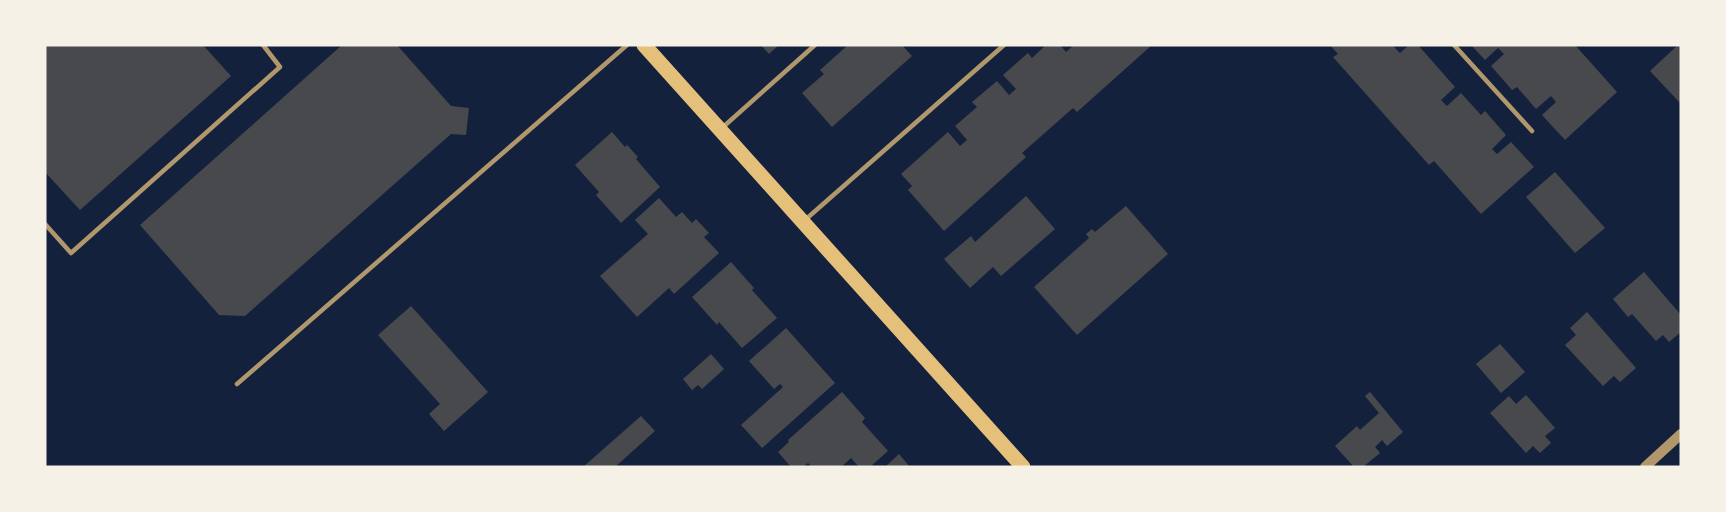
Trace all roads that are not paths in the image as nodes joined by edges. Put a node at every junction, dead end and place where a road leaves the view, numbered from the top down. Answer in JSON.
{"nodes":[{"id":1,"x":263,"y":45,"type":"edge"},
{"id":2,"x":627,"y":45,"type":"edge"},
{"id":3,"x":644,"y":45,"type":"edge"},
{"id":4,"x":815,"y":45,"type":"edge"},
{"id":5,"x":1004,"y":45,"type":"edge"},
{"id":6,"x":1454,"y":45,"type":"edge"},
{"id":7,"x":720,"y":129,"type":"junction"},
{"id":8,"x":1532,"y":131,"type":"dead end"},
{"id":9,"x":803,"y":222,"type":"junction"},
{"id":10,"x":45,"y":224,"type":"edge"},
{"id":11,"x":237,"y":384,"type":"dead end"},
{"id":12,"x":1681,"y":435,"type":"edge"},
{"id":13,"x":1023,"y":467,"type":"edge"},
{"id":14,"x":1645,"y":467,"type":"edge"}],
"edges":[{"from":1,"to":10,"type":"lane"},
{"from":2,"to":11,"type":"lane"},
{"from":3,"to":7,"type":"main road"},
{"from":4,"to":7,"type":"lane"},
{"from":5,"to":9,"type":"lane"},
{"from":6,"to":8,"type":"lane"},
{"from":7,"to":9,"type":"main road"},
{"from":9,"to":13,"type":"main road"},
{"from":12,"to":14,"type":"street"}]}
